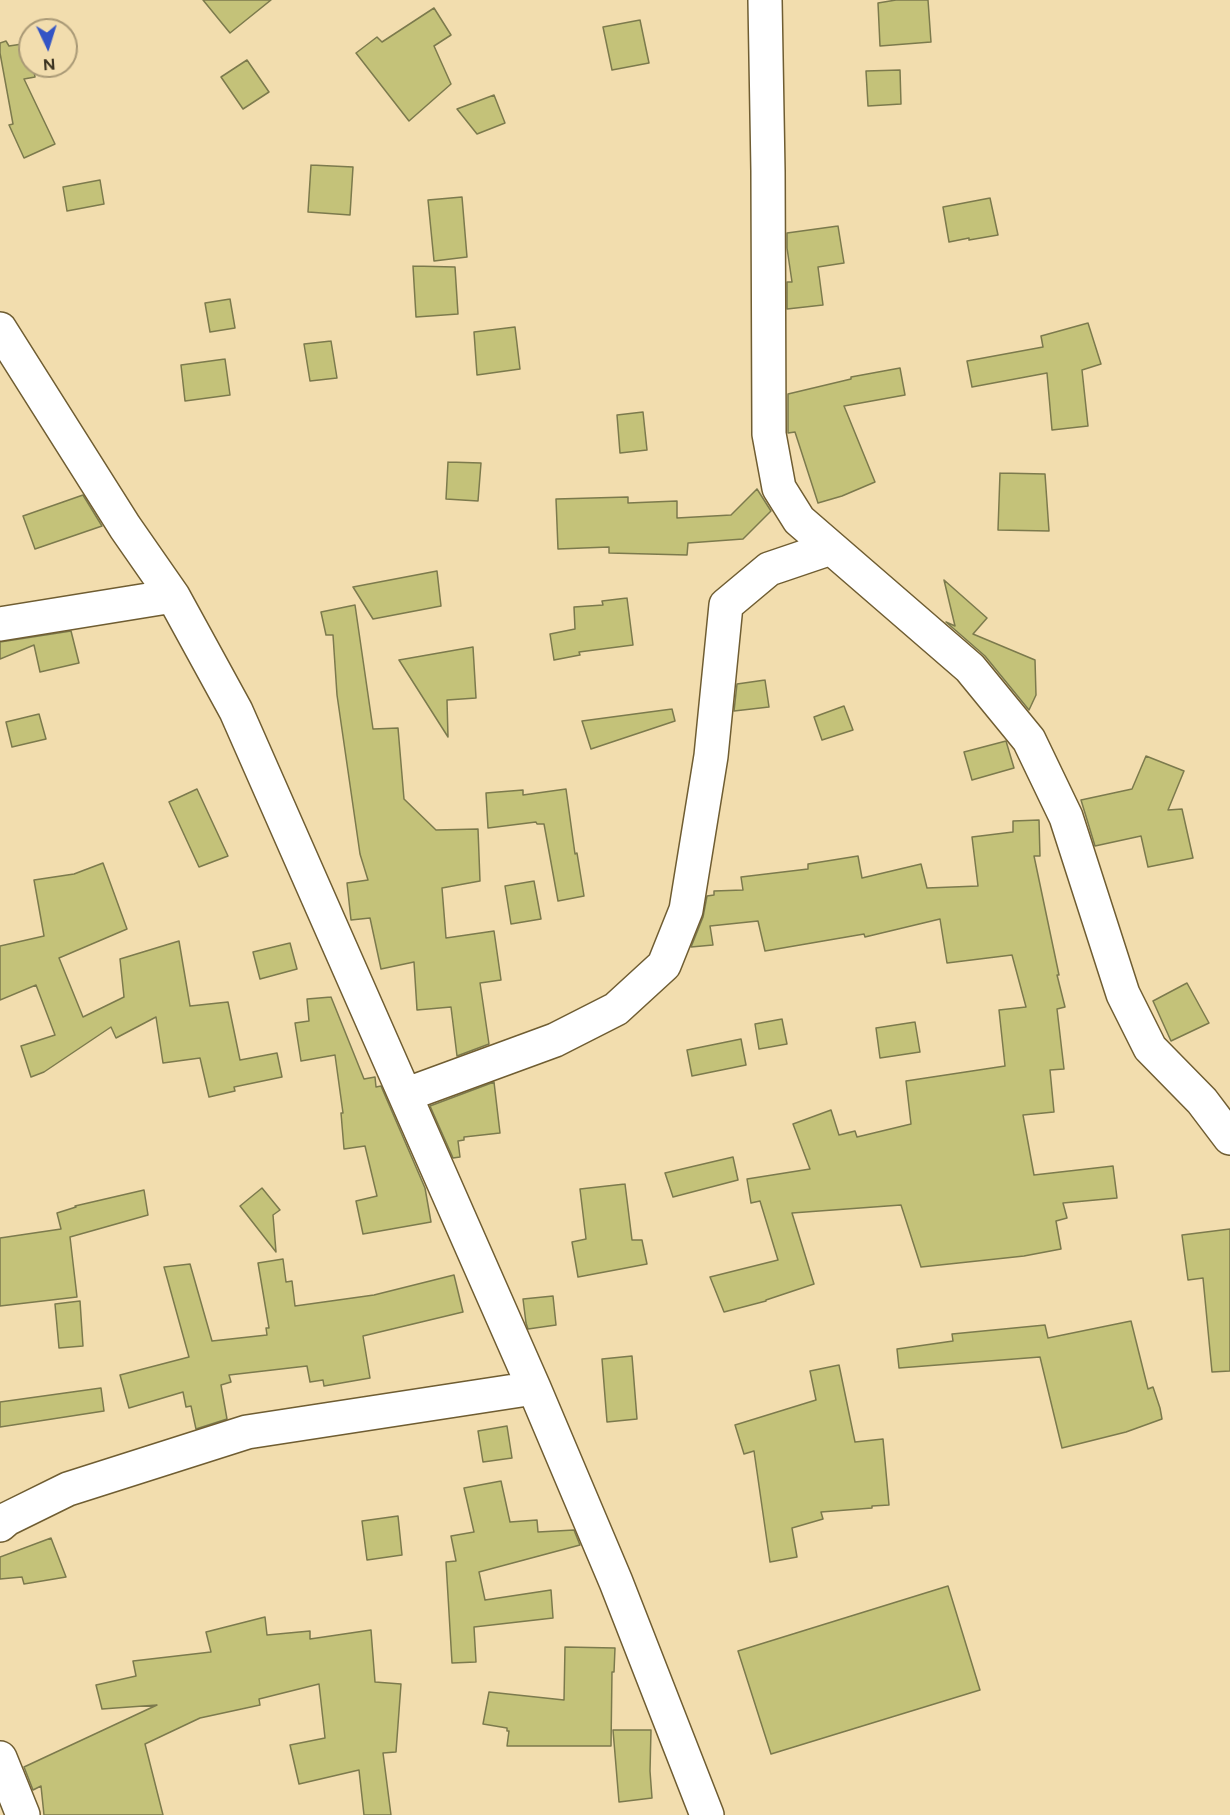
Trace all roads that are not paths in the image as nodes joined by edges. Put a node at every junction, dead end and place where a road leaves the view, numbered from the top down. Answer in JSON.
{"nodes":[{"id":1,"x":765,"y":0,"type":"edge"},
{"id":2,"x":0,"y":329,"type":"edge"},
{"id":3,"x":831,"y":548,"type":"junction"},
{"id":4,"x":173,"y":596,"type":"junction"},
{"id":5,"x":0,"y":624,"type":"edge"},
{"id":6,"x":405,"y":1095,"type":"junction"},
{"id":7,"x":1230,"y":1138,"type":"edge"},
{"id":8,"x":534,"y":1388,"type":"junction"},
{"id":9,"x":0,"y":1525,"type":"edge"},
{"id":10,"x":0,"y":1758,"type":"edge"},
{"id":11,"x":23,"y":1815,"type":"edge"},
{"id":12,"x":707,"y":1815,"type":"edge"}],
"edges":[{"from":1,"to":3,"type":"street"},
{"from":2,"to":4,"type":"street"},
{"from":3,"to":6,"type":"street"},
{"from":3,"to":7,"type":"street"},
{"from":4,"to":5,"type":"street"},
{"from":4,"to":6,"type":"street"},
{"from":6,"to":8,"type":"street"},
{"from":8,"to":9,"type":"street"},
{"from":8,"to":12,"type":"street"},
{"from":10,"to":11,"type":"street"}]}
